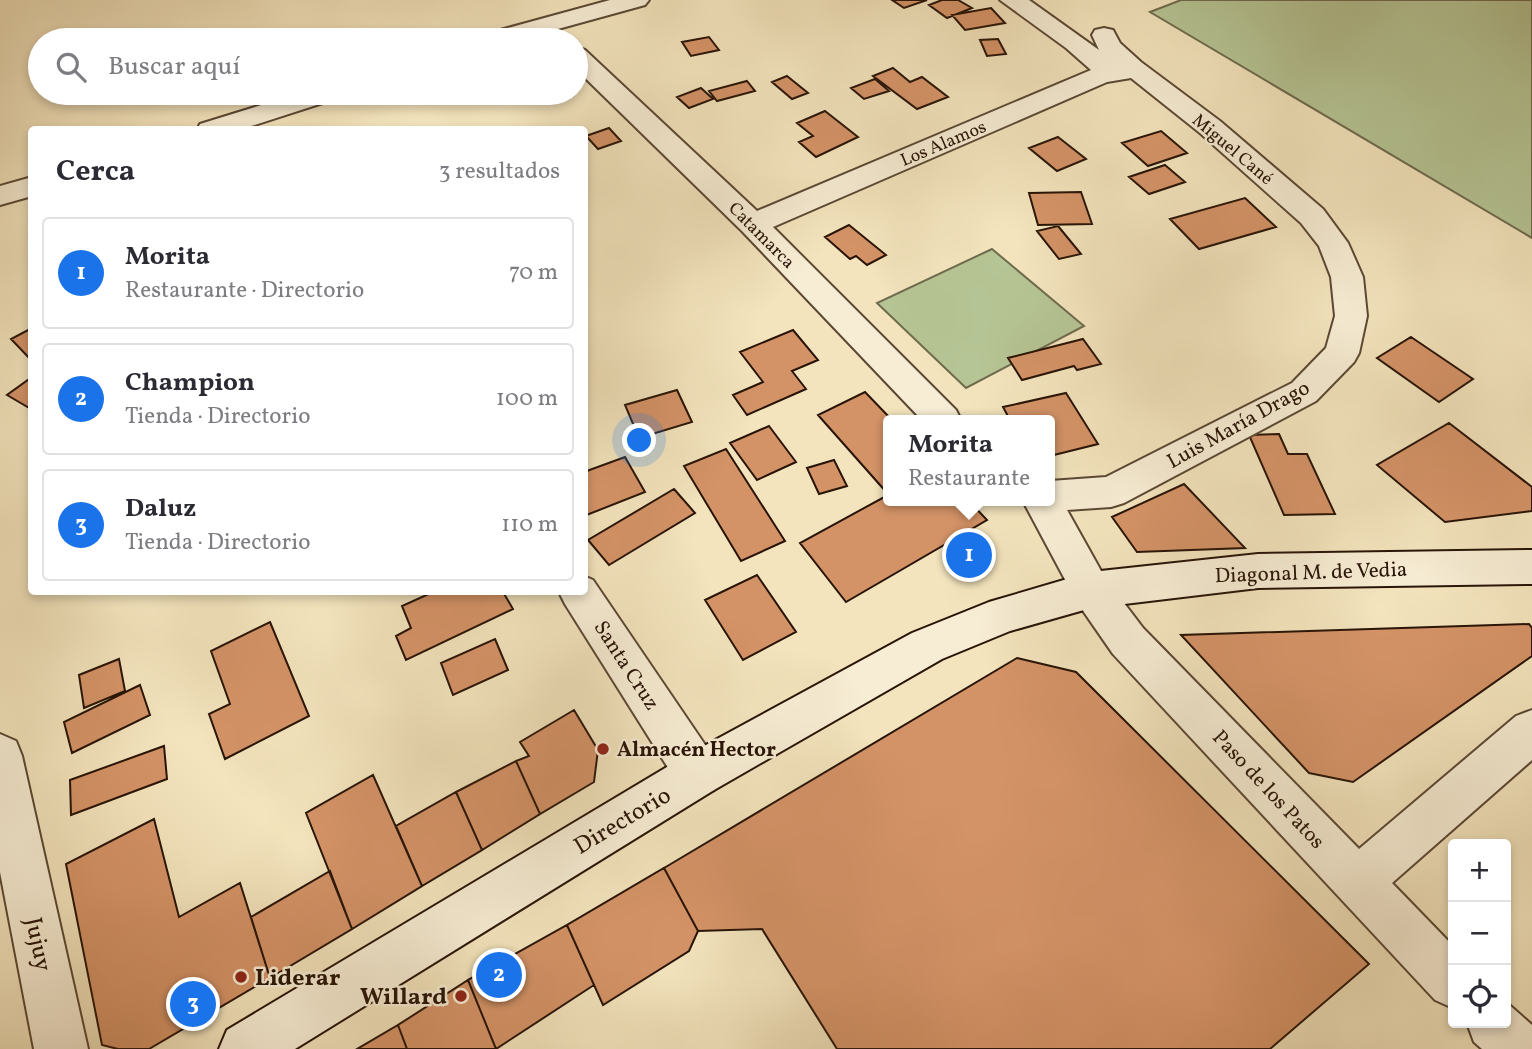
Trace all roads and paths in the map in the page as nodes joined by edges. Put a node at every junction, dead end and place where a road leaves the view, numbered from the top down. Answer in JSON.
{"nodes":[{"id":1,"x":637,"y":0,"type":"edge"},
{"id":2,"x":1012,"y":0,"type":"edge"},
{"id":3,"x":545,"y":25,"type":"edge"},
{"id":4,"x":1104,"y":35,"type":"dead end"},
{"id":5,"x":588,"y":67,"type":"edge"},
{"id":6,"x":1122,"y":72,"type":"junction"},
{"id":7,"x":289,"y":105,"type":"edge"},
{"id":8,"x":223,"y":126,"type":"edge"},
{"id":9,"x":28,"y":187,"type":"edge"},
{"id":10,"x":0,"y":197,"type":"edge"},
{"id":11,"x":752,"y":224,"type":"junction"},
{"id":12,"x":1347,"y":276,"type":"joint"},
{"id":13,"x":938,"y":415,"type":"edge"},
{"id":14,"x":1055,"y":496,"type":"edge"},
{"id":15,"x":1045,"y":506,"type":"edge"},
{"id":16,"x":1532,"y":567,"type":"edge"},
{"id":17,"x":1091,"y":590,"type":"junction"},
{"id":18,"x":581,"y":595,"type":"edge"},
{"id":19,"x":1532,"y":731,"type":"edge"},
{"id":20,"x":0,"y":756,"type":"edge"},
{"id":21,"x":698,"y":774,"type":"junction"},
{"id":22,"x":1357,"y":883,"type":"junction"},
{"id":23,"x":1448,"y":977,"type":"edge"},
{"id":24,"x":1498,"y":1028,"type":"edge"},
{"id":25,"x":249,"y":1048,"type":"edge"},
{"id":26,"x":61,"y":1049,"type":"edge"},
{"id":27,"x":1518,"y":1049,"type":"edge"}],
"edges":[{"from":1,"to":3,"type":"street"},
{"from":2,"to":6,"type":"street","name":"Miguel Cané"},
{"from":4,"to":6,"type":"street","name":"Miguel Cané"},
{"from":5,"to":11,"type":"street","name":"Catamarca"},
{"from":6,"to":11,"type":"street","name":"Los Alamos"},
{"from":6,"to":12,"type":"street","name":"Miguel Cané"},
{"from":7,"to":8,"type":"street"},
{"from":9,"to":10,"type":"street"},
{"from":11,"to":13,"type":"street","name":"Catamarca"},
{"from":12,"to":14,"type":"street","name":"Luis María Drago"},
{"from":15,"to":17,"type":"street"},
{"from":16,"to":17,"type":"street","name":"Diagonal M. de Vedia"},
{"from":17,"to":21,"type":"street","name":"Directorio"},
{"from":17,"to":22,"type":"street","name":"Paso de los Patos"},
{"from":18,"to":21,"type":"street","name":"Santa Cruz"},
{"from":19,"to":22,"type":"street"},
{"from":20,"to":26,"type":"street","name":"Jujuy"},
{"from":21,"to":25,"type":"street","name":"Directorio"},
{"from":22,"to":23,"type":"street","name":"Paso de los Patos"},
{"from":24,"to":27,"type":"street"}]}
